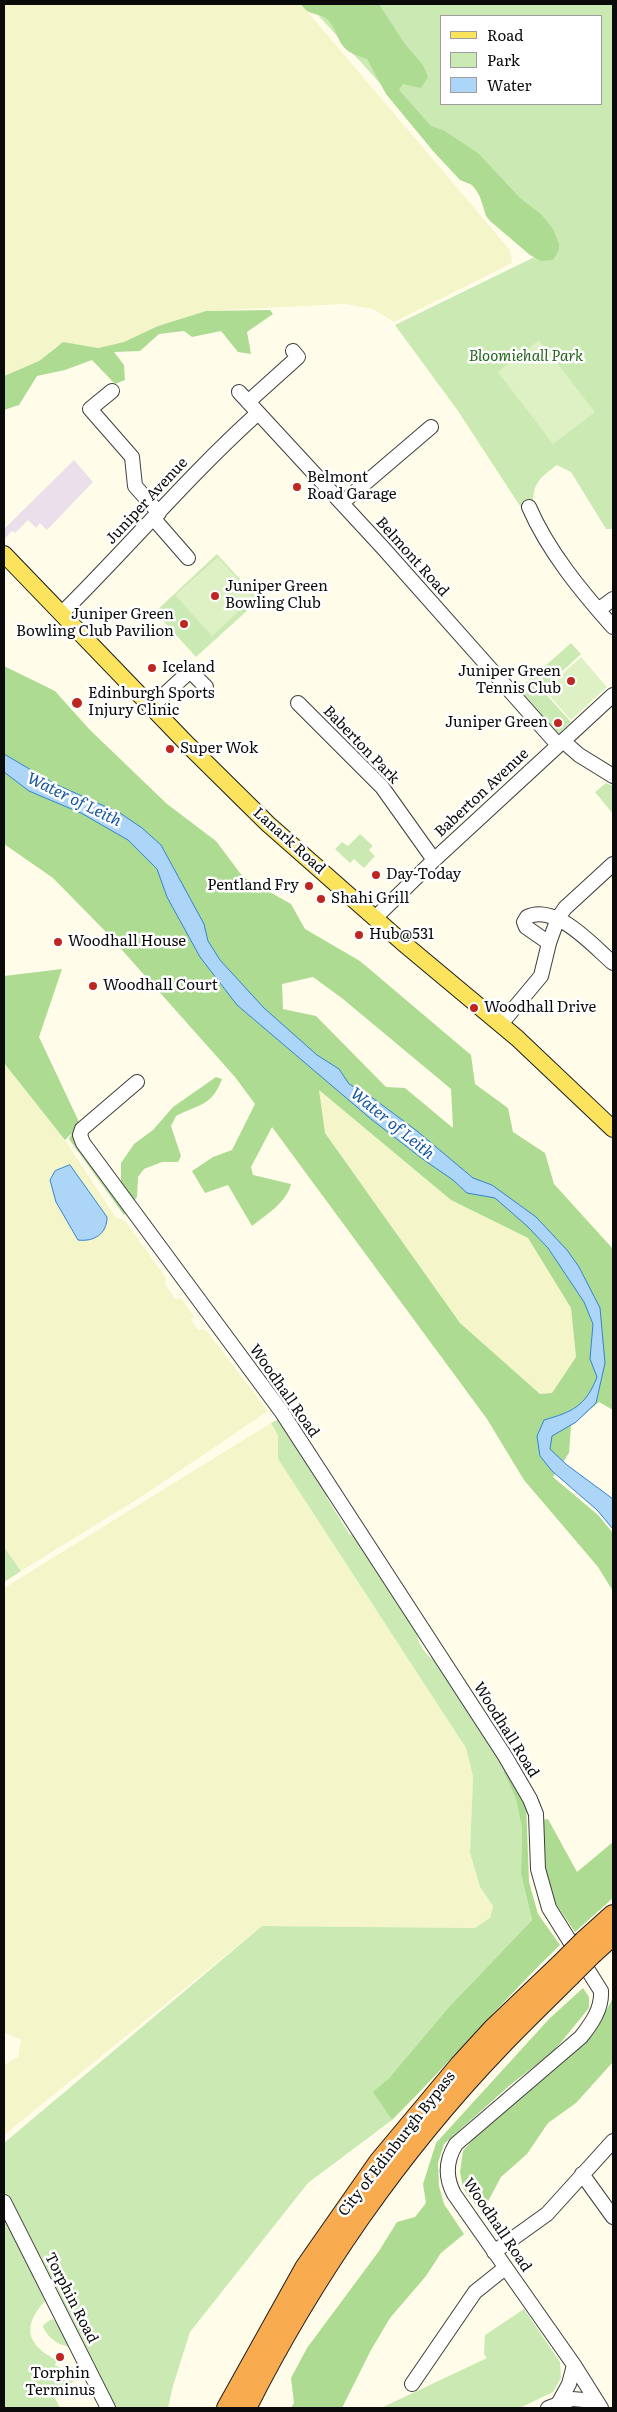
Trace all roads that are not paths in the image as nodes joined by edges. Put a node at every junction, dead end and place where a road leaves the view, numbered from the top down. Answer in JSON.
{"nodes":[{"id":1,"x":293,"y":351,"type":"dead end"},
{"id":2,"x":112,"y":390,"type":"dead end"},
{"id":3,"x":258,"y":413,"type":"junction"},
{"id":4,"x":431,"y":427,"type":"dead end"},
{"id":5,"x":342,"y":503,"type":"junction"},
{"id":6,"x":529,"y":507,"type":"dead end"},
{"id":7,"x":156,"y":516,"type":"junction"},
{"id":8,"x":4,"y":554,"type":"edge"},
{"id":9,"x":188,"y":558,"type":"dead end"},
{"id":10,"x":613,"y":600,"type":"edge"},
{"id":11,"x":598,"y":610,"type":"junction"},
{"id":12,"x":61,"y":614,"type":"junction"},
{"id":13,"x":613,"y":627,"type":"edge"},
{"id":14,"x":206,"y":687,"type":"dead end"},
{"id":15,"x":612,"y":699,"type":"edge"},
{"id":16,"x":298,"y":703,"type":"dead end"},
{"id":17,"x":151,"y":707,"type":"junction"},
{"id":18,"x":561,"y":743,"type":"junction"},
{"id":19,"x":613,"y":776,"type":"edge"},
{"id":20,"x":434,"y":860,"type":"junction"},
{"id":21,"x":613,"y":864,"type":"edge"},
{"id":22,"x":376,"y":917,"type":"junction"},
{"id":23,"x":558,"y":918,"type":"junction"},
{"id":24,"x":549,"y":943,"type":"junction"},
{"id":25,"x":613,"y":963,"type":"edge"},
{"id":26,"x":501,"y":1024,"type":"junction"},
{"id":27,"x":137,"y":1082,"type":"dead end"},
{"id":28,"x":613,"y":1129,"type":"edge"},
{"id":29,"x":613,"y":1915,"type":"edge"},
{"id":30,"x":613,"y":1935,"type":"edge"},
{"id":31,"x":589,"y":1947,"type":"junction"},
{"id":32,"x":565,"y":1970,"type":"junction"},
{"id":33,"x":613,"y":2141,"type":"edge"},
{"id":34,"x":582,"y":2174,"type":"junction"},
{"id":35,"x":4,"y":2202,"type":"edge"},
{"id":36,"x":613,"y":2216,"type":"edge"},
{"id":37,"x":494,"y":2252,"type":"junction"},
{"id":38,"x":505,"y":2268,"type":"junction"},
{"id":39,"x":574,"y":2365,"type":"junction"},
{"id":40,"x":412,"y":2384,"type":"dead end"},
{"id":41,"x":599,"y":2405,"type":"edge"},
{"id":42,"x":553,"y":2406,"type":"edge"},
{"id":43,"x":108,"y":2408,"type":"edge"},
{"id":44,"x":227,"y":2408,"type":"edge"},
{"id":45,"x":246,"y":2408,"type":"edge"}],
"edges":[{"from":1,"to":3,"type":"street","name":"Belmont Road"},
{"from":2,"to":7,"type":"street"},
{"from":3,"to":5,"type":"street","name":"Belmont Road"},
{"from":3,"to":7,"type":"street","name":"Juniper Avenue"},
{"from":4,"to":5,"type":"street"},
{"from":5,"to":18,"type":"street","name":"Belmont Road"},
{"from":6,"to":11,"type":"street"},
{"from":7,"to":9,"type":"street"},
{"from":7,"to":12,"type":"street","name":"Juniper Avenue"},
{"from":8,"to":12,"type":"main road","name":"Lanark Road"},
{"from":10,"to":11,"type":"street"},
{"from":11,"to":13,"type":"street"},
{"from":12,"to":17,"type":"main road","name":"Lanark Road"},
{"from":14,"to":17,"type":"street"},
{"from":15,"to":18,"type":"street","name":"Baberton Avenue"},
{"from":16,"to":20,"type":"street","name":"Baberton Park"},
{"from":17,"to":22,"type":"main road","name":"Lanark Road"},
{"from":18,"to":19,"type":"street","name":"Belmont Road"},
{"from":18,"to":20,"type":"street","name":"Baberton Avenue"},
{"from":20,"to":22,"type":"street","name":"Baberton Avenue"},
{"from":21,"to":23,"type":"street"},
{"from":22,"to":26,"type":"main road","name":"Lanark Road"},
{"from":23,"to":24,"type":"street"},
{"from":23,"to":24,"type":"street"},
{"from":23,"to":25,"type":"street"},
{"from":24,"to":26,"type":"street"},
{"from":26,"to":28,"type":"main road","name":"Lanark Road"},
{"from":27,"to":37,"type":"street","name":"Woodhall Road"},
{"from":29,"to":31,"type":"highway","name":"City of Edinburgh Bypass"},
{"from":30,"to":31,"type":"highway","name":"City of Edinburgh Bypass"},
{"from":31,"to":32,"type":"highway","name":"City of Edinburgh Bypass","bridge":true},
{"from":32,"to":44,"type":"highway","name":"City of Edinburgh Bypass"},
{"from":32,"to":45,"type":"highway","name":"City of Edinburgh Bypass"},
{"from":33,"to":34,"type":"street"},
{"from":34,"to":36,"type":"street"},
{"from":34,"to":37,"type":"street"},
{"from":35,"to":43,"type":"street","name":"Torphin Road"},
{"from":37,"to":38,"type":"street","name":"Woodhall Road"},
{"from":38,"to":39,"type":"street","name":"Woodhall Road"},
{"from":38,"to":40,"type":"street"},
{"from":39,"to":41,"type":"street","name":"Woodhall Road"},
{"from":39,"to":42,"type":"street"},
{"from":41,"to":42,"type":"street"}]}
